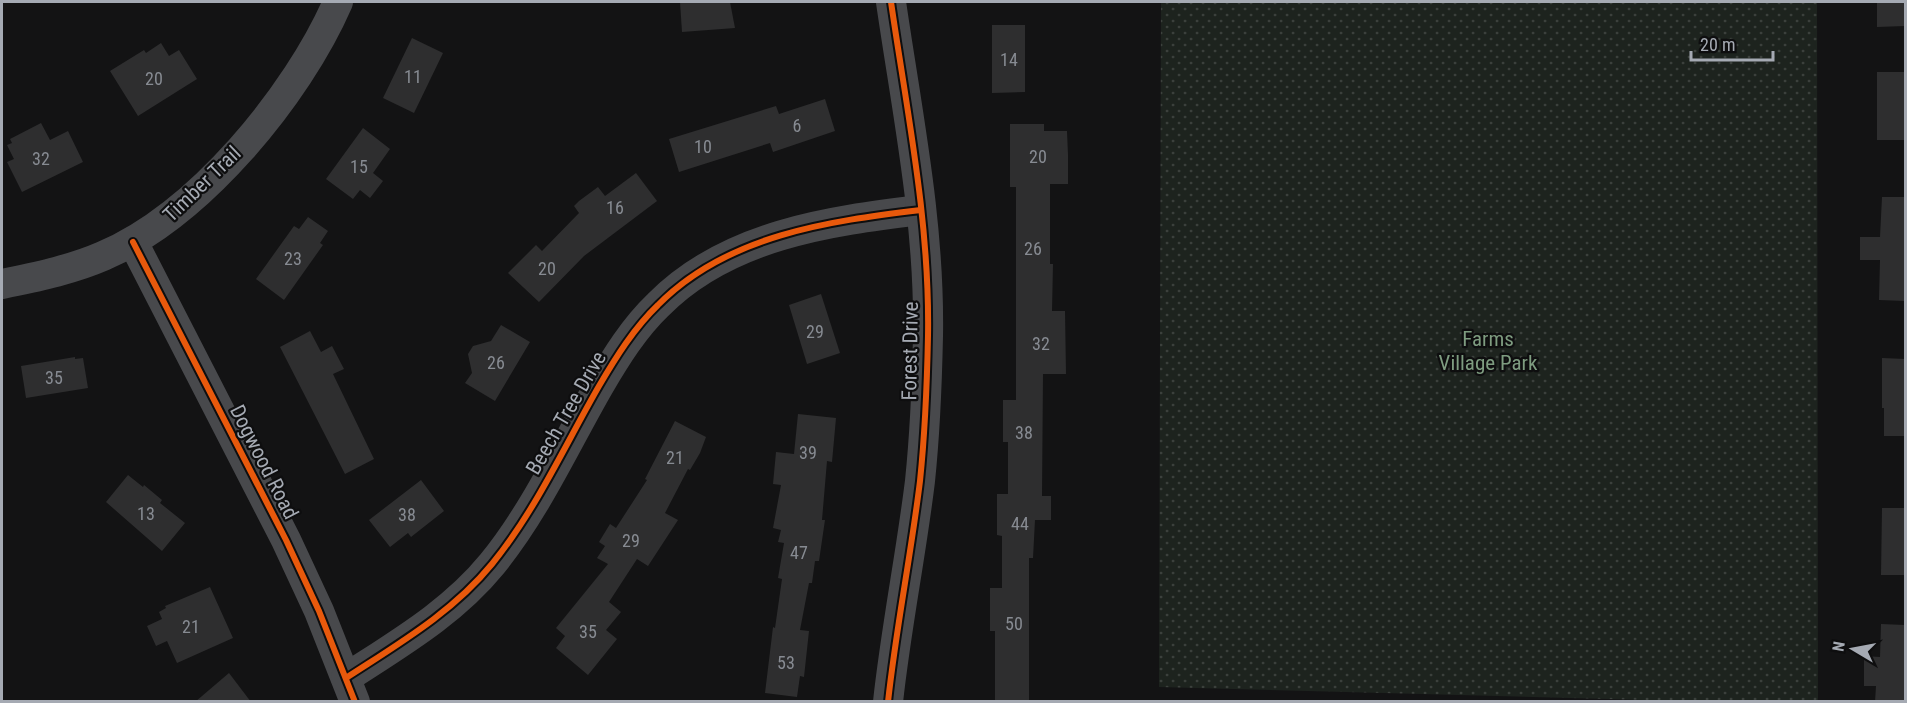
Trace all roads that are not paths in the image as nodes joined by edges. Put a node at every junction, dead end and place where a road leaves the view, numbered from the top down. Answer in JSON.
{"nodes":[{"id":1,"x":338,"y":2,"type":"edge"},
{"id":2,"x":891,"y":2,"type":"edge"},
{"id":3,"x":921,"y":210,"type":"junction"},
{"id":4,"x":133,"y":242,"type":"junction"},
{"id":5,"x":2,"y":284,"type":"edge"},
{"id":6,"x":350,"y":690,"type":"edge"},
{"id":7,"x":888,"y":702,"type":"edge"}],
"edges":[{"from":1,"to":4,"type":"street","name":"Timber Trail"},
{"from":2,"to":3,"type":"street","name":"Forest Drive"},
{"from":3,"to":6,"type":"street","name":"Beech Tree Drive"},
{"from":3,"to":7,"type":"street","name":"Forest Drive"},
{"from":4,"to":5,"type":"street","name":"Timber Trail"},
{"from":4,"to":6,"type":"street","name":"Dogwood Road"}]}
